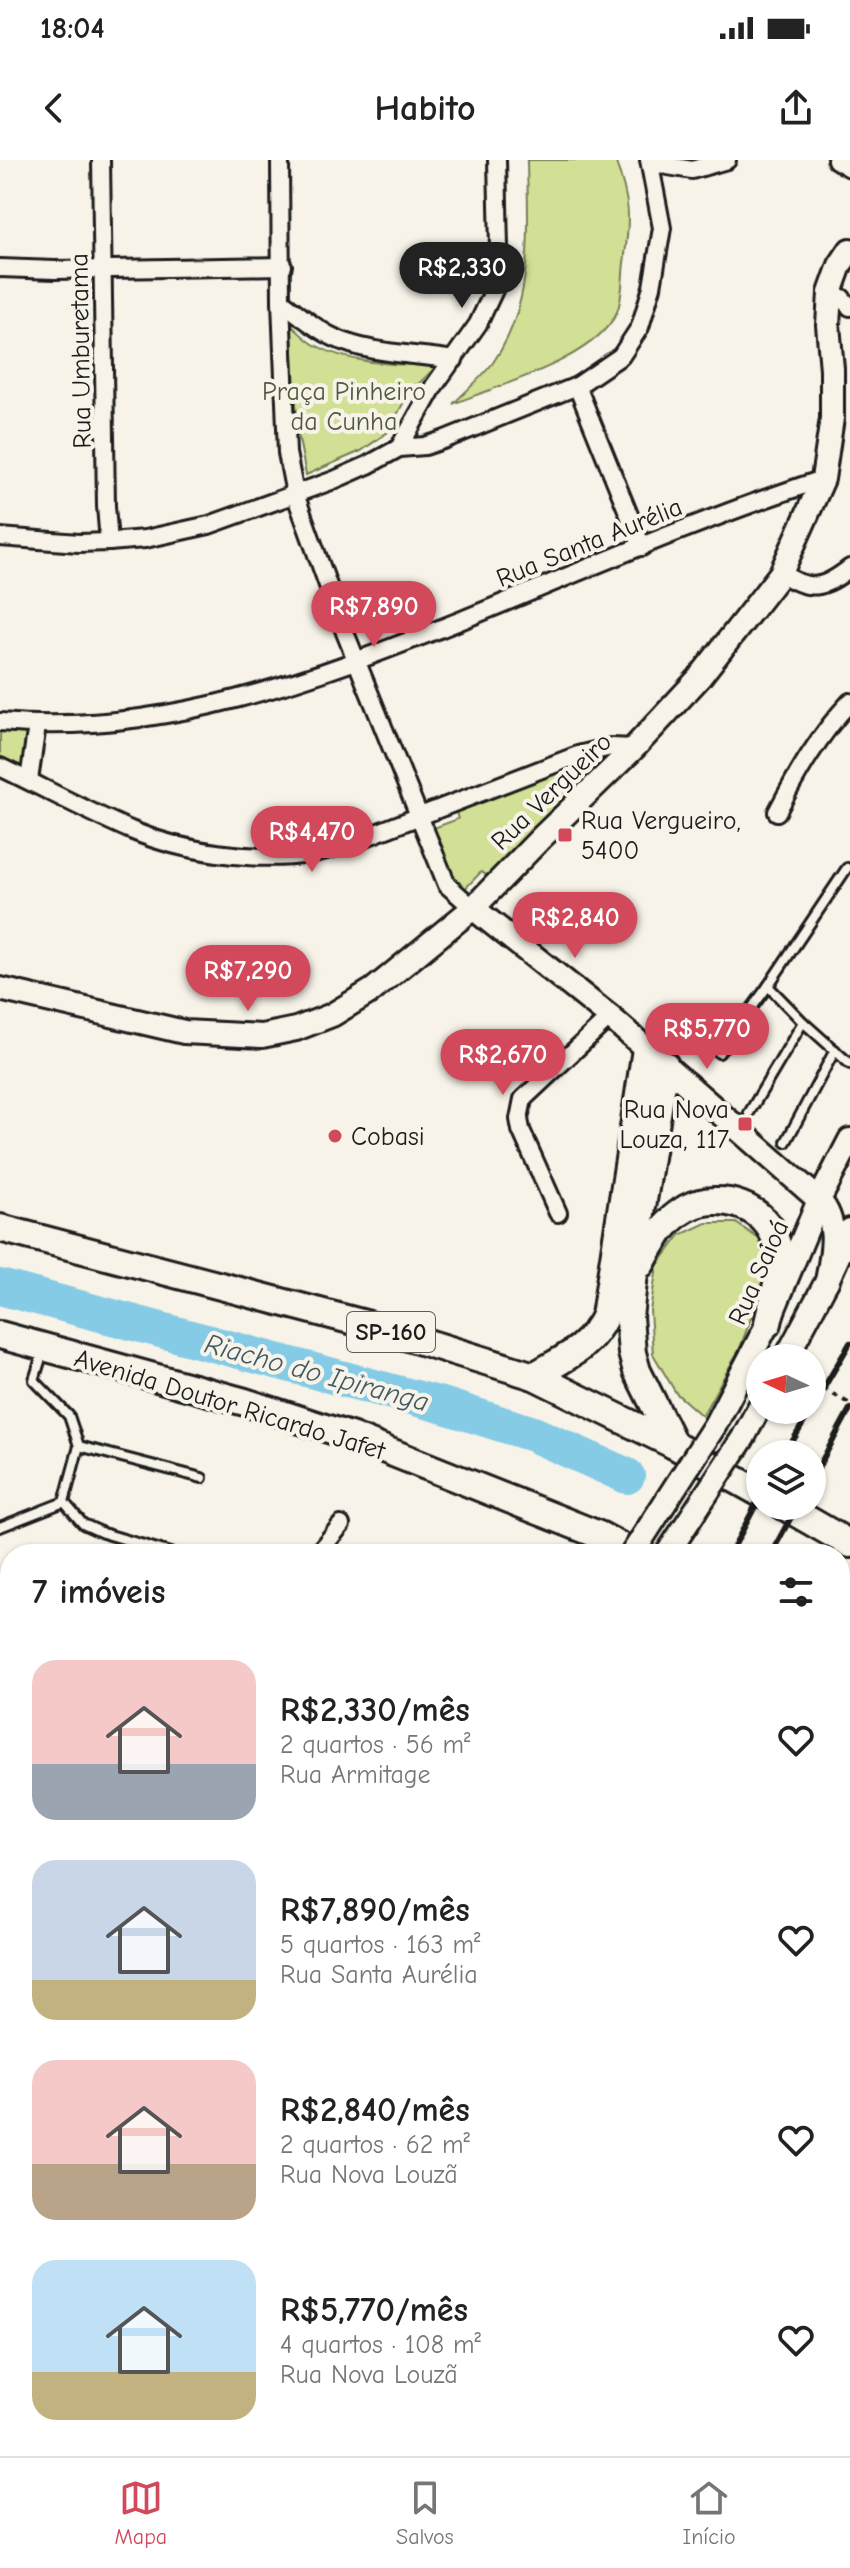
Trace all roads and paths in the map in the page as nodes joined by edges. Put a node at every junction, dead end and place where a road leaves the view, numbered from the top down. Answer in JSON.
{"nodes":[{"id":1,"x":101,"y":160,"type":"edge"},
{"id":2,"x":280,"y":160,"type":"edge"},
{"id":3,"x":497,"y":160,"type":"edge"},
{"id":4,"x":727,"y":160,"type":"edge"},
{"id":5,"x":836,"y":160,"type":"edge"},
{"id":6,"x":650,"y":162,"type":"edge"},
{"id":7,"x":850,"y":168,"type":"edge"},
{"id":8,"x":850,"y":250,"type":"edge"},
{"id":9,"x":283,"y":266,"type":"junction"},
{"id":10,"x":0,"y":268,"type":"edge"},
{"id":11,"x":104,"y":269,"type":"junction"},
{"id":12,"x":830,"y":293,"type":"junction"},
{"id":13,"x":281,"y":301,"type":"junction"},
{"id":14,"x":850,"y":307,"type":"edge"},
{"id":15,"x":454,"y":360,"type":"junction"},
{"id":16,"x":577,"y":386,"type":"junction"},
{"id":17,"x":399,"y":448,"type":"junction"},
{"id":18,"x":823,"y":479,"type":"junction"},
{"id":19,"x":295,"y":494,"type":"junction"},
{"id":20,"x":0,"y":537,"type":"edge"},
{"id":21,"x":109,"y":542,"type":"junction"},
{"id":22,"x":642,"y":547,"type":"junction"},
{"id":23,"x":850,"y":568,"type":"edge"},
{"id":24,"x":781,"y":573,"type":"junction"},
{"id":25,"x":357,"y":662,"type":"junction"},
{"id":26,"x":850,"y":702,"type":"edge"},
{"id":27,"x":0,"y":722,"type":"edge"},
{"id":28,"x":37,"y":725,"type":"junction"},
{"id":29,"x":634,"y":748,"type":"junction"},
{"id":30,"x":0,"y":767,"type":"edge"},
{"id":31,"x":29,"y":780,"type":"junction"},
{"id":32,"x":777,"y":812,"type":"dead end"},
{"id":33,"x":420,"y":817,"type":"junction"},
{"id":34,"x":847,"y":868,"type":"dead end"},
{"id":35,"x":473,"y":908,"type":"junction"},
{"id":36,"x":768,"y":986,"type":"junction"},
{"id":37,"x":0,"y":989,"type":"edge"},
{"id":38,"x":610,"y":1017,"type":"junction"},
{"id":39,"x":803,"y":1022,"type":"junction"},
{"id":40,"x":835,"y":1050,"type":"junction"},
{"id":41,"x":719,"y":1053,"type":"dead end"},
{"id":42,"x":656,"y":1057,"type":"junction"},
{"id":43,"x":850,"y":1064,"type":"edge"},
{"id":44,"x":749,"y":1113,"type":"dead end"},
{"id":45,"x":850,"y":1140,"type":"edge"},
{"id":46,"x":786,"y":1142,"type":"dead end"},
{"id":47,"x":819,"y":1200,"type":"junction"},
{"id":48,"x":558,"y":1213,"type":"dead end"},
{"id":49,"x":0,"y":1228,"type":"edge"},
{"id":50,"x":850,"y":1230,"type":"edge"},
{"id":51,"x":827,"y":1281,"type":"junction"},
{"id":52,"x":632,"y":1282,"type":"junction"},
{"id":53,"x":768,"y":1323,"type":"junction"},
{"id":54,"x":0,"y":1335,"type":"edge"},
{"id":55,"x":793,"y":1344,"type":"edge"},
{"id":56,"x":45,"y":1347,"type":"junction"},
{"id":57,"x":534,"y":1376,"type":"junction"},
{"id":58,"x":826,"y":1390,"type":"edge"},
{"id":59,"x":850,"y":1404,"type":"edge"},
{"id":60,"x":750,"y":1424,"type":"edge"},
{"id":61,"x":674,"y":1445,"type":"junction"},
{"id":62,"x":79,"y":1446,"type":"junction"},
{"id":63,"x":202,"y":1478,"type":"dead end"},
{"id":64,"x":746,"y":1485,"type":"edge"},
{"id":65,"x":64,"y":1502,"type":"junction"},
{"id":66,"x":808,"y":1520,"type":"edge"},
{"id":67,"x":341,"y":1525,"type":"dead end"},
{"id":68,"x":0,"y":1527,"type":"edge"},
{"id":69,"x":140,"y":1544,"type":"edge"},
{"id":70,"x":325,"y":1544,"type":"edge"},
{"id":71,"x":593,"y":1544,"type":"edge"},
{"id":72,"x":639,"y":1544,"type":"edge"},
{"id":73,"x":674,"y":1544,"type":"edge"},
{"id":74,"x":850,"y":1544,"type":"edge"}],
"edges":[{"from":1,"to":11,"type":"street","name":"Rua Umburetama"},
{"from":2,"to":9,"type":"street"},
{"from":3,"to":15,"type":"street"},
{"from":4,"to":6,"type":"street"},
{"from":5,"to":7,"type":"street"},
{"from":6,"to":16,"type":"street"},
{"from":8,"to":12,"type":"main road","name":"Rua Vergueiro"},
{"from":9,"to":11,"type":"street"},
{"from":9,"to":13,"type":"street"},
{"from":10,"to":11,"type":"street"},
{"from":11,"to":21,"type":"street","name":"Rua Umburetama"},
{"from":12,"to":14,"type":"street"},
{"from":12,"to":18,"type":"main road","name":"Rua Vergueiro"},
{"from":13,"to":15,"type":"street"},
{"from":13,"to":19,"type":"street"},
{"from":15,"to":17,"type":"street"},
{"from":16,"to":17,"type":"street"},
{"from":16,"to":22,"type":"street"},
{"from":17,"to":19,"type":"street"},
{"from":18,"to":22,"type":"street","name":"Rua Santa Aurélia"},
{"from":18,"to":24,"type":"main road","name":"Rua Vergueiro"},
{"from":19,"to":21,"type":"street"},
{"from":19,"to":25,"type":"street"},
{"from":20,"to":21,"type":"street"},
{"from":22,"to":25,"type":"street","name":"Rua Santa Aurélia"},
{"from":23,"to":24,"type":"street"},
{"from":24,"to":29,"type":"main road","name":"Rua Vergueiro"},
{"from":25,"to":28,"type":"street","name":"Rua Santa Aurélia"},
{"from":25,"to":33,"type":"street"},
{"from":26,"to":32,"type":"street"},
{"from":27,"to":28,"type":"street","name":"Rua Santa Aurélia"},
{"from":28,"to":31,"type":"street"},
{"from":29,"to":33,"type":"street"},
{"from":29,"to":35,"type":"main road","name":"Rua Vergueiro"},
{"from":30,"to":31,"type":"street"},
{"from":31,"to":33,"type":"street"},
{"from":33,"to":35,"type":"street"},
{"from":34,"to":36,"type":"lane"},
{"from":35,"to":37,"type":"main road","name":"Rua Vergueiro"},
{"from":35,"to":38,"type":"main road"},
{"from":36,"to":39,"type":"lane"},
{"from":36,"to":41,"type":"lane"},
{"from":38,"to":42,"type":"main road"},
{"from":38,"to":48,"type":"street"},
{"from":39,"to":40,"type":"lane"},
{"from":39,"to":44,"type":"lane"},
{"from":40,"to":43,"type":"lane"},
{"from":40,"to":46,"type":"lane"},
{"from":42,"to":47,"type":"main road"},
{"from":42,"to":52,"type":"main road"},
{"from":42,"to":57,"type":"main road"},
{"from":45,"to":47,"type":"main road","name":"Rua Saioá"},
{"from":47,"to":51,"type":"main road"},
{"from":47,"to":53,"type":"main road","name":"Rua Saioá"},
{"from":49,"to":57,"type":"main road","number":"SP-160"},
{"from":50,"to":51,"type":"main road"},
{"from":51,"to":55,"type":"main road"},
{"from":52,"to":53,"type":"main road"},
{"from":52,"to":61,"type":"main road"},
{"from":53,"to":72,"type":"main road","name":"Rua Saioá","bridge":true},
{"from":54,"to":56,"type":"main road","name":"Avenida Doutor Ricardo Jafet"},
{"from":56,"to":62,"type":"lane"},
{"from":56,"to":71,"type":"main road","name":"Avenida Doutor Ricardo Jafet"},
{"from":57,"to":61,"type":"main road","number":"SP-160"},
{"from":58,"to":59,"type":"path"},
{"from":60,"to":73,"type":"main road","bridge":true},
{"from":61,"to":64,"type":"main road","number":"SP-160"},
{"from":62,"to":63,"type":"lane"},
{"from":62,"to":65,"type":"lane"},
{"from":65,"to":68,"type":"lane"},
{"from":65,"to":69,"type":"lane"},
{"from":66,"to":74,"type":"main road"},
{"from":67,"to":70,"type":"street"}]}
